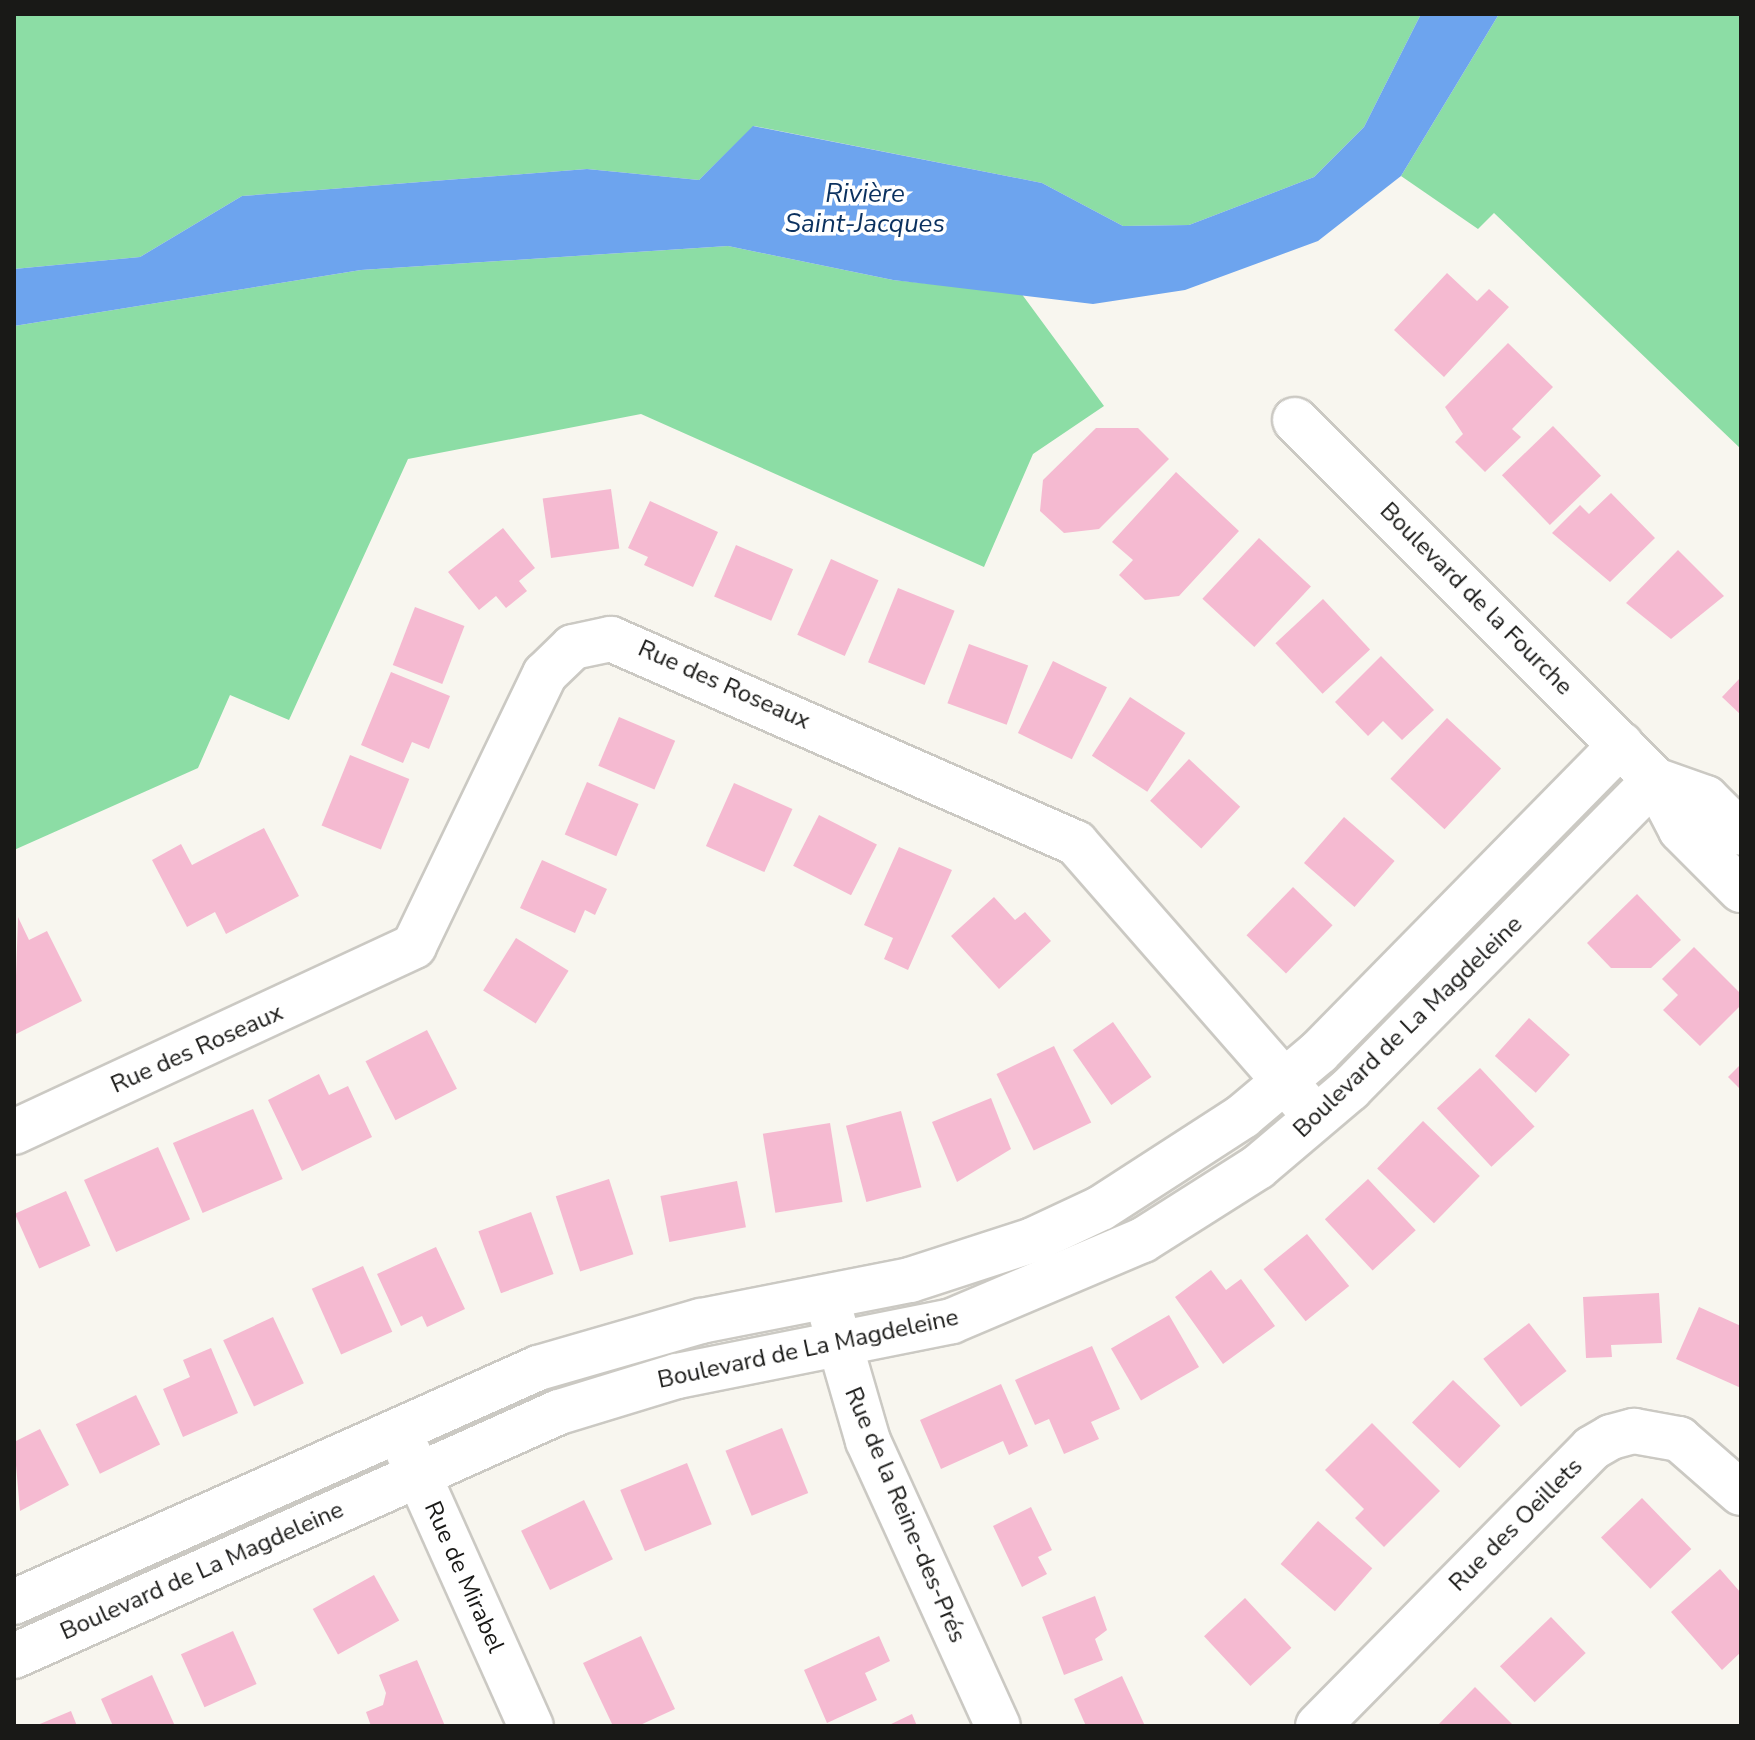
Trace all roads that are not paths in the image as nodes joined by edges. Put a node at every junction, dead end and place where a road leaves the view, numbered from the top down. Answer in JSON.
{"nodes":[{"id":1,"x":1295,"y":420,"type":"dead end"},
{"id":2,"x":1621,"y":745,"type":"junction"},
{"id":3,"x":1655,"y":780,"type":"junction"},
{"id":4,"x":1741,"y":833,"type":"edge"},
{"id":5,"x":1741,"y":890,"type":"edge"},
{"id":6,"x":1285,"y":1080,"type":"junction"},
{"id":7,"x":1317,"y":1118,"type":"junction"},
{"id":8,"x":14,"y":1132,"type":"edge"},
{"id":9,"x":828,"y":1299,"type":"junction"},
{"id":10,"x":838,"y":1347,"type":"junction"},
{"id":11,"x":397,"y":1428,"type":"junction"},
{"id":12,"x":418,"y":1473,"type":"junction"},
{"id":13,"x":1741,"y":1493,"type":"edge"},
{"id":14,"x":14,"y":1602,"type":"edge"},
{"id":15,"x":14,"y":1656,"type":"edge"},
{"id":16,"x":531,"y":1726,"type":"edge"},
{"id":17,"x":998,"y":1726,"type":"edge"},
{"id":18,"x":1318,"y":1726,"type":"edge"}],
"edges":[{"from":1,"to":2,"type":"street","name":"Boulevard de la Fourche"},
{"from":2,"to":3,"type":"street","name":"Boulevard de la Fourche"},
{"from":2,"to":6,"type":"street","name":"Boulevard de La Magdeleine"},
{"from":3,"to":4,"type":"street","name":"Boulevard de la Fourche"},
{"from":3,"to":5,"type":"street","name":"Boulevard de la Fourche"},
{"from":3,"to":7,"type":"street","name":"Boulevard de La Magdeleine"},
{"from":6,"to":7,"type":"street","name":"Rue des Roseaux"},
{"from":6,"to":8,"type":"street","name":"Rue des Roseaux"},
{"from":6,"to":9,"type":"street","name":"Boulevard de La Magdeleine"},
{"from":7,"to":10,"type":"street","name":"Boulevard de La Magdeleine"},
{"from":9,"to":10,"type":"street","name":"Rue de la Reine-des-Prés"},
{"from":9,"to":11,"type":"street","name":"Boulevard de La Magdeleine"},
{"from":10,"to":12,"type":"street","name":"Boulevard de La Magdeleine"},
{"from":10,"to":17,"type":"street","name":"Rue de la Reine-des-Prés"},
{"from":11,"to":12,"type":"street","name":"Rue de Mirabel"},
{"from":11,"to":14,"type":"street","name":"Boulevard de La Magdeleine"},
{"from":12,"to":15,"type":"street","name":"Boulevard de La Magdeleine"},
{"from":12,"to":16,"type":"street","name":"Rue de Mirabel"},
{"from":13,"to":18,"type":"street","name":"Rue des Oeillets"}]}
